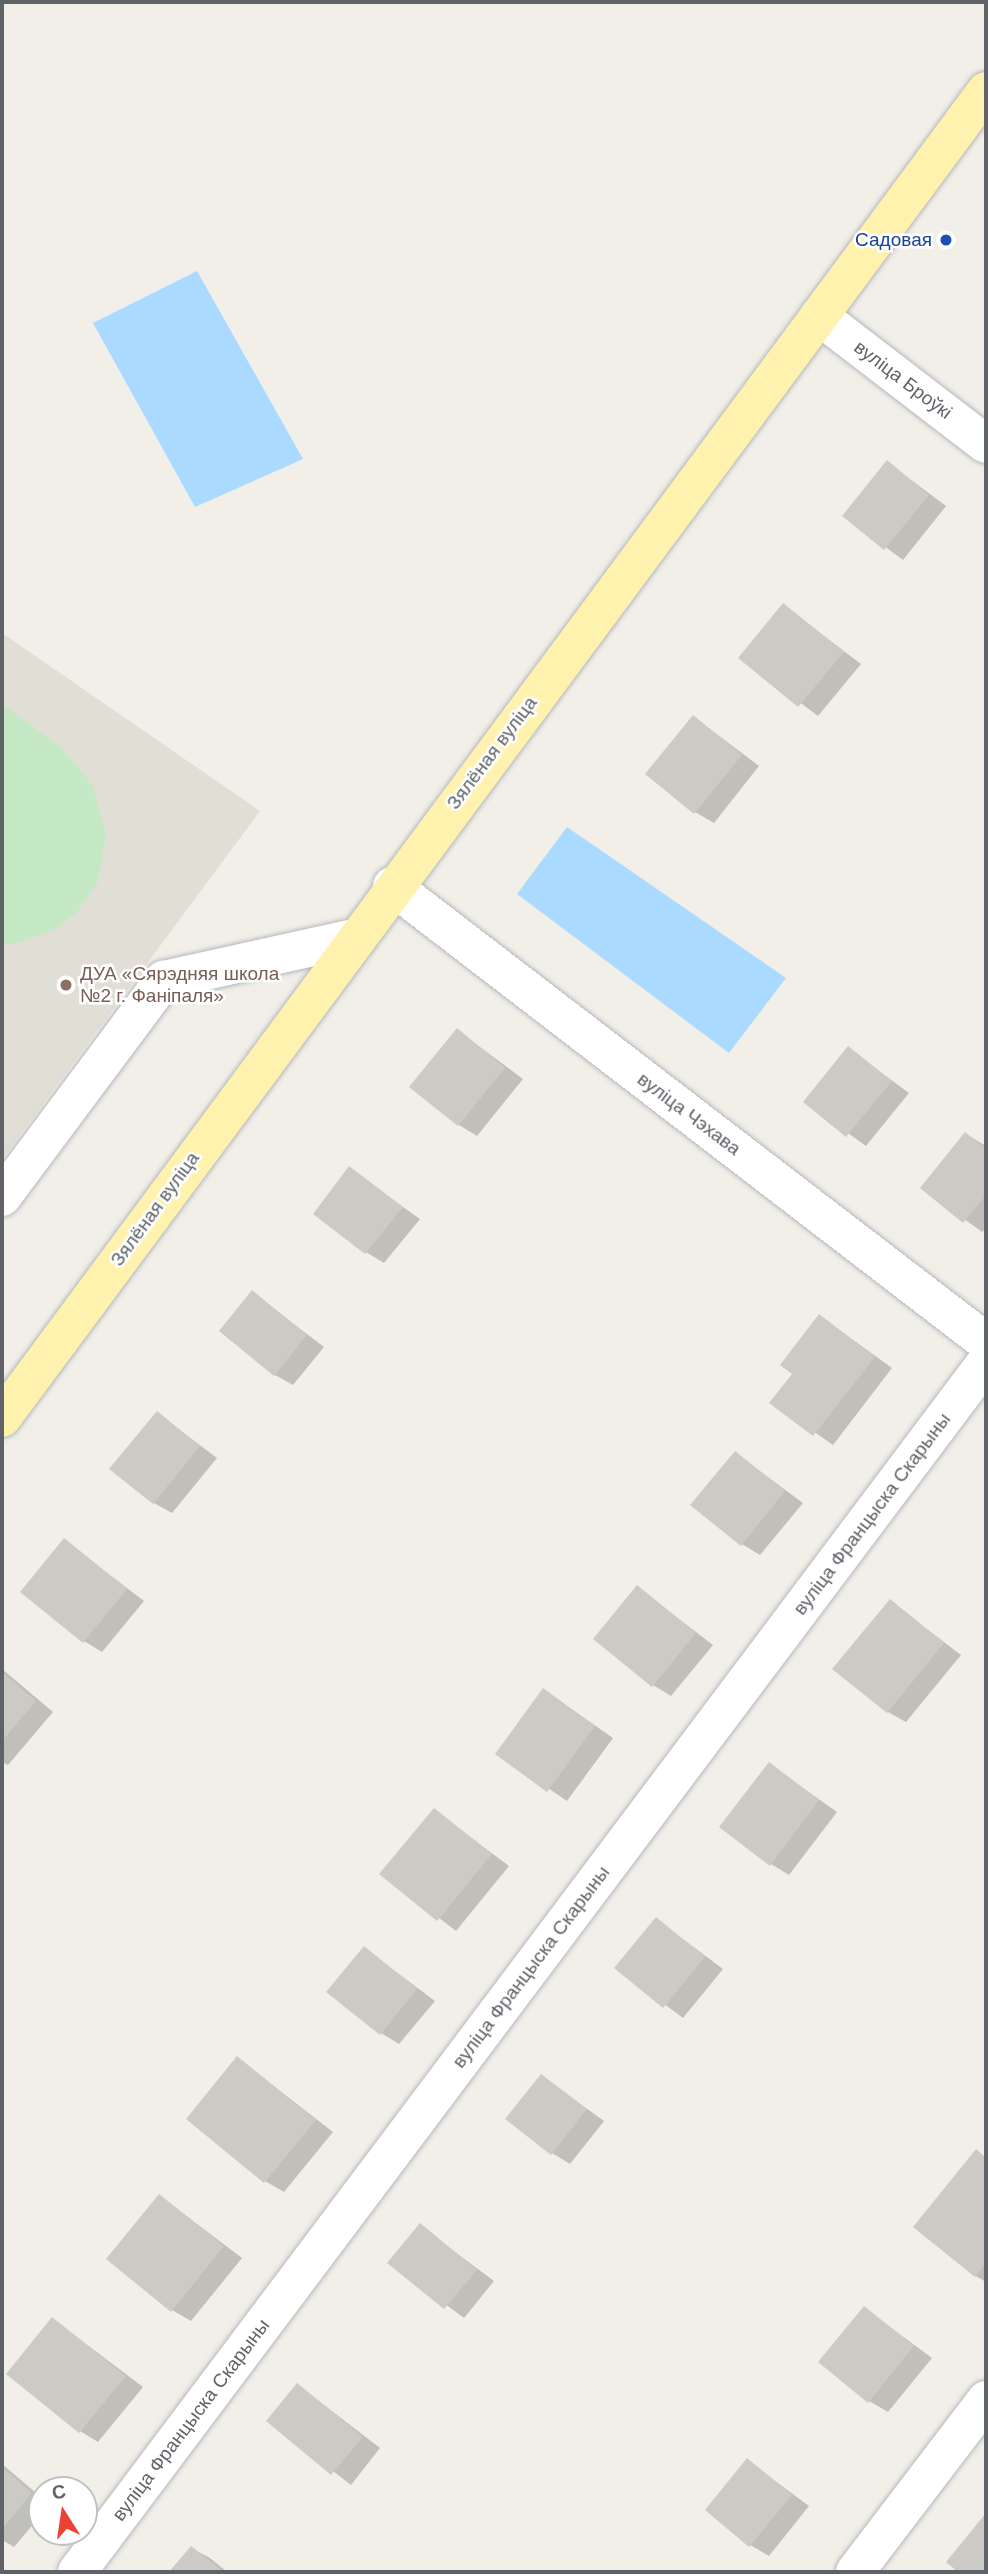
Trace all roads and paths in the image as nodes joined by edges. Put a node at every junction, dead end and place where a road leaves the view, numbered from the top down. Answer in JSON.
{"nodes":[{"id":1,"x":986,"y":90,"type":"edge"},
{"id":2,"x":819,"y":316,"type":"junction"},
{"id":3,"x":986,"y":444,"type":"edge"},
{"id":4,"x":392,"y":886,"type":"junction"},
{"id":5,"x":354,"y":938,"type":"junction"},
{"id":6,"x":2,"y":1197,"type":"edge"},
{"id":7,"x":986,"y":1342,"type":"edge"},
{"id":8,"x":986,"y":1362,"type":"edge"},
{"id":9,"x":2,"y":1418,"type":"edge"},
{"id":10,"x":986,"y":2400,"type":"edge"},
{"id":11,"x":77,"y":2572,"type":"edge"},
{"id":12,"x":855,"y":2572,"type":"edge"}],
"edges":[{"from":1,"to":2,"type":"main road","name":"Зялёная вуліца"},
{"from":2,"to":3,"type":"street","name":"вуліца Броўкі"},
{"from":2,"to":4,"type":"main road","name":"Зялёная вуліца"},
{"from":4,"to":5,"type":"main road","name":"Зялёная вуліца"},
{"from":4,"to":7,"type":"street","name":"вуліца Чэхава"},
{"from":5,"to":6,"type":"street"},
{"from":5,"to":9,"type":"main road","name":"Зялёная вуліца"},
{"from":8,"to":11,"type":"street","name":"вуліца Францыска Скарыны"},
{"from":10,"to":12,"type":"street"}]}
